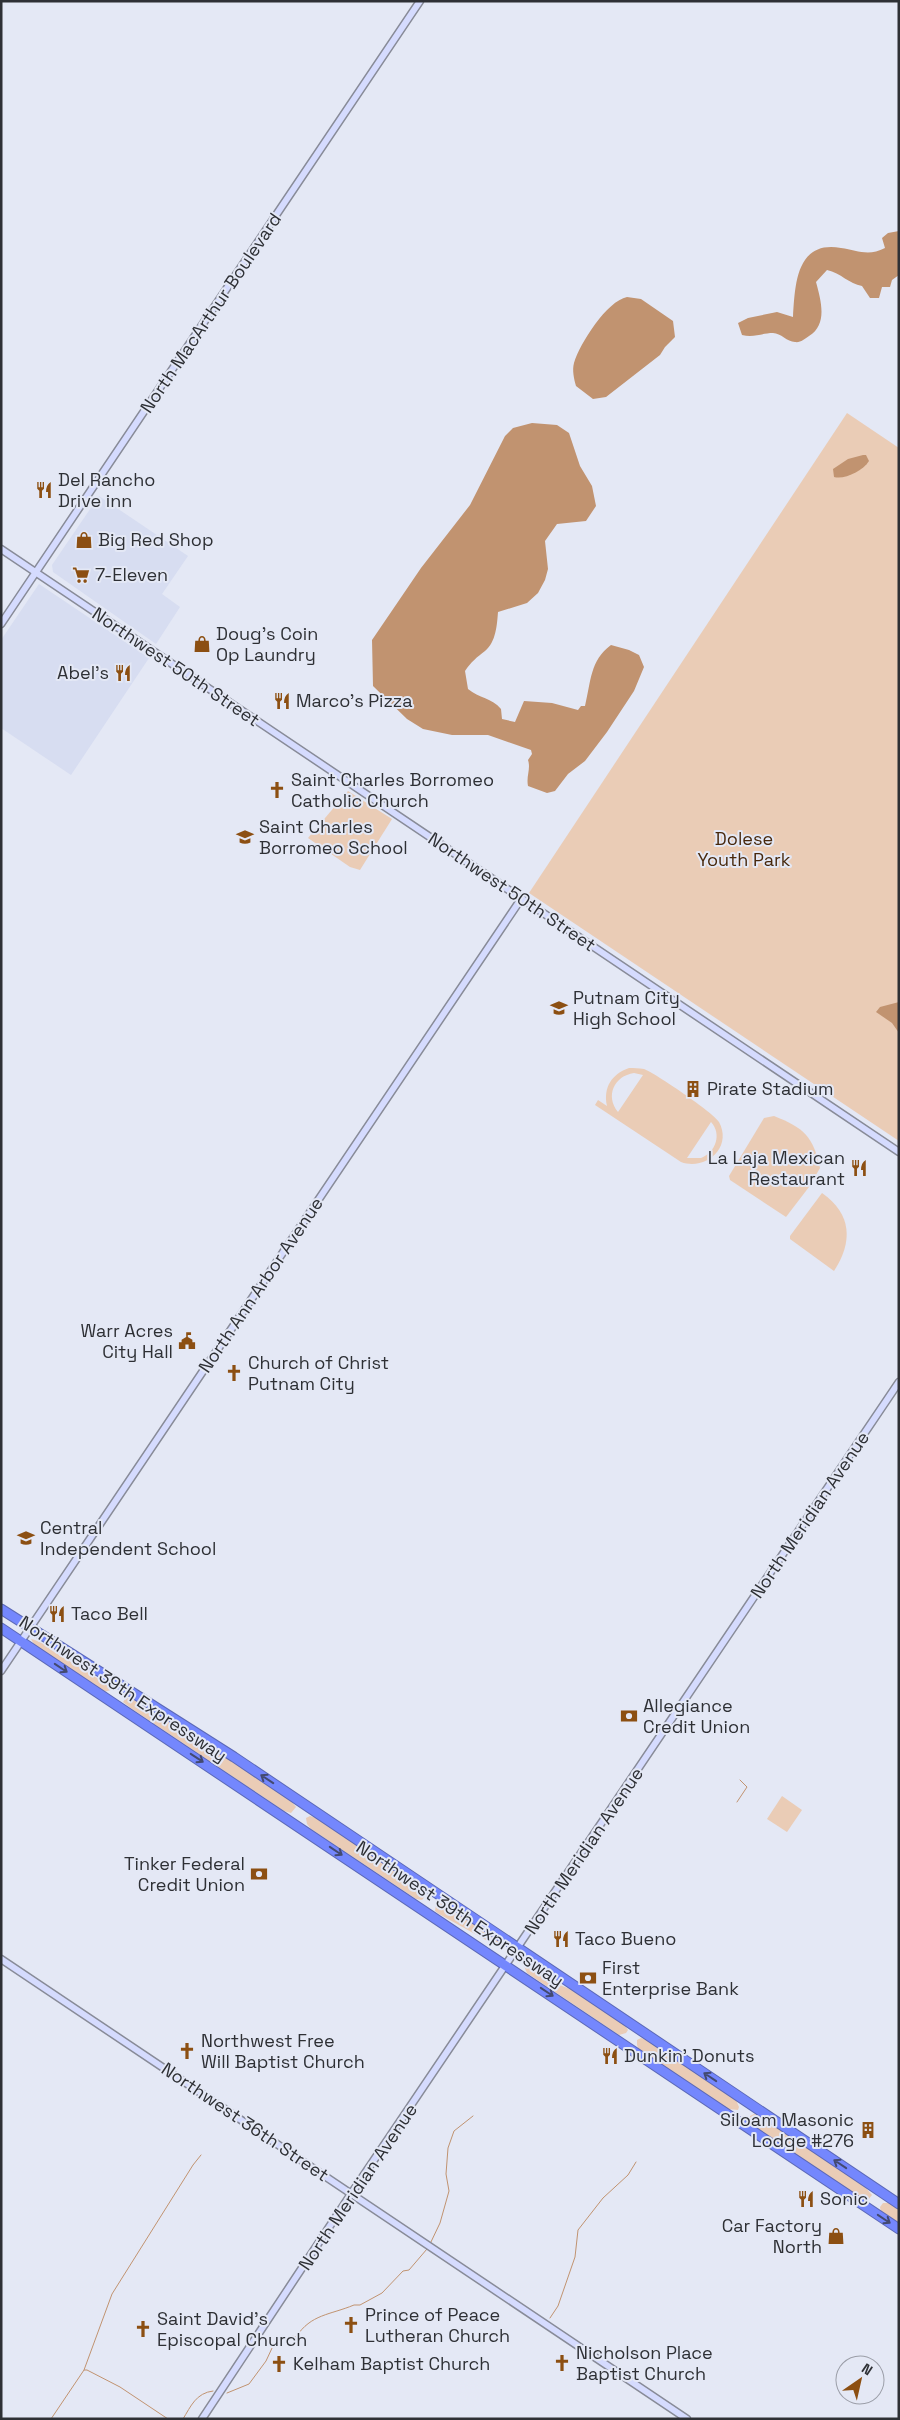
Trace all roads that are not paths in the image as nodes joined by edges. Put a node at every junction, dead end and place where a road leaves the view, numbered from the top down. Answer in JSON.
{"nodes":[{"id":1,"x":420,"y":1,"type":"edge"},
{"id":2,"x":1,"y":549,"type":"edge"},
{"id":3,"x":36,"y":573,"type":"junction"},
{"id":4,"x":1,"y":624,"type":"edge"},
{"id":5,"x":521,"y":898,"type":"junction"},
{"id":6,"x":899,"y":1152,"type":"edge"},
{"id":7,"x":899,"y":1382,"type":"edge"},
{"id":8,"x":1,"y":1609,"type":"edge"},
{"id":9,"x":1,"y":1628,"type":"edge"},
{"id":10,"x":30,"y":1628,"type":"junction"},
{"id":11,"x":21,"y":1642,"type":"junction"},
{"id":12,"x":1,"y":1671,"type":"edge"},
{"id":13,"x":518,"y":1948,"type":"junction"},
{"id":14,"x":1,"y":1958,"type":"edge"},
{"id":15,"x":507,"y":1965,"type":"junction"},
{"id":16,"x":351,"y":2194,"type":"junction"},
{"id":17,"x":899,"y":2204,"type":"edge"},
{"id":18,"x":899,"y":2229,"type":"edge"},
{"id":19,"x":202,"y":2419,"type":"edge"},
{"id":20,"x":687,"y":2419,"type":"edge"}],
"edges":[{"from":1,"to":3,"type":"main road","name":"North MacArthur Boulevard"},
{"from":2,"to":3,"type":"main road","name":"Northwest 50th Street"},
{"from":3,"to":4,"type":"main road","name":"North MacArthur Boulevard"},
{"from":3,"to":5,"type":"main road","name":"Northwest 50th Street"},
{"from":5,"to":6,"type":"main road","name":"Northwest 50th Street"},
{"from":5,"to":10,"type":"main road","name":"North Ann Arbor Avenue"},
{"from":7,"to":13,"type":"main road","name":"North Meridian Avenue"},
{"from":8,"to":10,"type":"highway","name":"Northwest 39th Expressway"},
{"from":9,"to":11,"type":"highway","name":"Northwest 39th Expressway"},
{"from":10,"to":11,"type":"main road","name":"North Ann Arbor Avenue"},
{"from":13,"to":10,"type":"highway","name":"Northwest 39th Expressway","one_way":true},
{"from":11,"to":12,"type":"main road","name":"North Ann Arbor Avenue"},
{"from":11,"to":15,"type":"highway","name":"Northwest 39th Expressway","one_way":true},
{"from":13,"to":15,"type":"main road","name":"North Meridian Avenue"},
{"from":17,"to":13,"type":"highway","name":"Northwest 39th Expressway","one_way":true},
{"from":14,"to":16,"type":"main road","name":"Northwest 36th Street"},
{"from":15,"to":16,"type":"main road","name":"North Meridian Avenue"},
{"from":15,"to":18,"type":"highway","name":"Northwest 39th Expressway","one_way":true},
{"from":16,"to":19,"type":"main road","name":"North Meridian Avenue"},
{"from":16,"to":20,"type":"main road","name":"Northwest 36th Street"}]}
